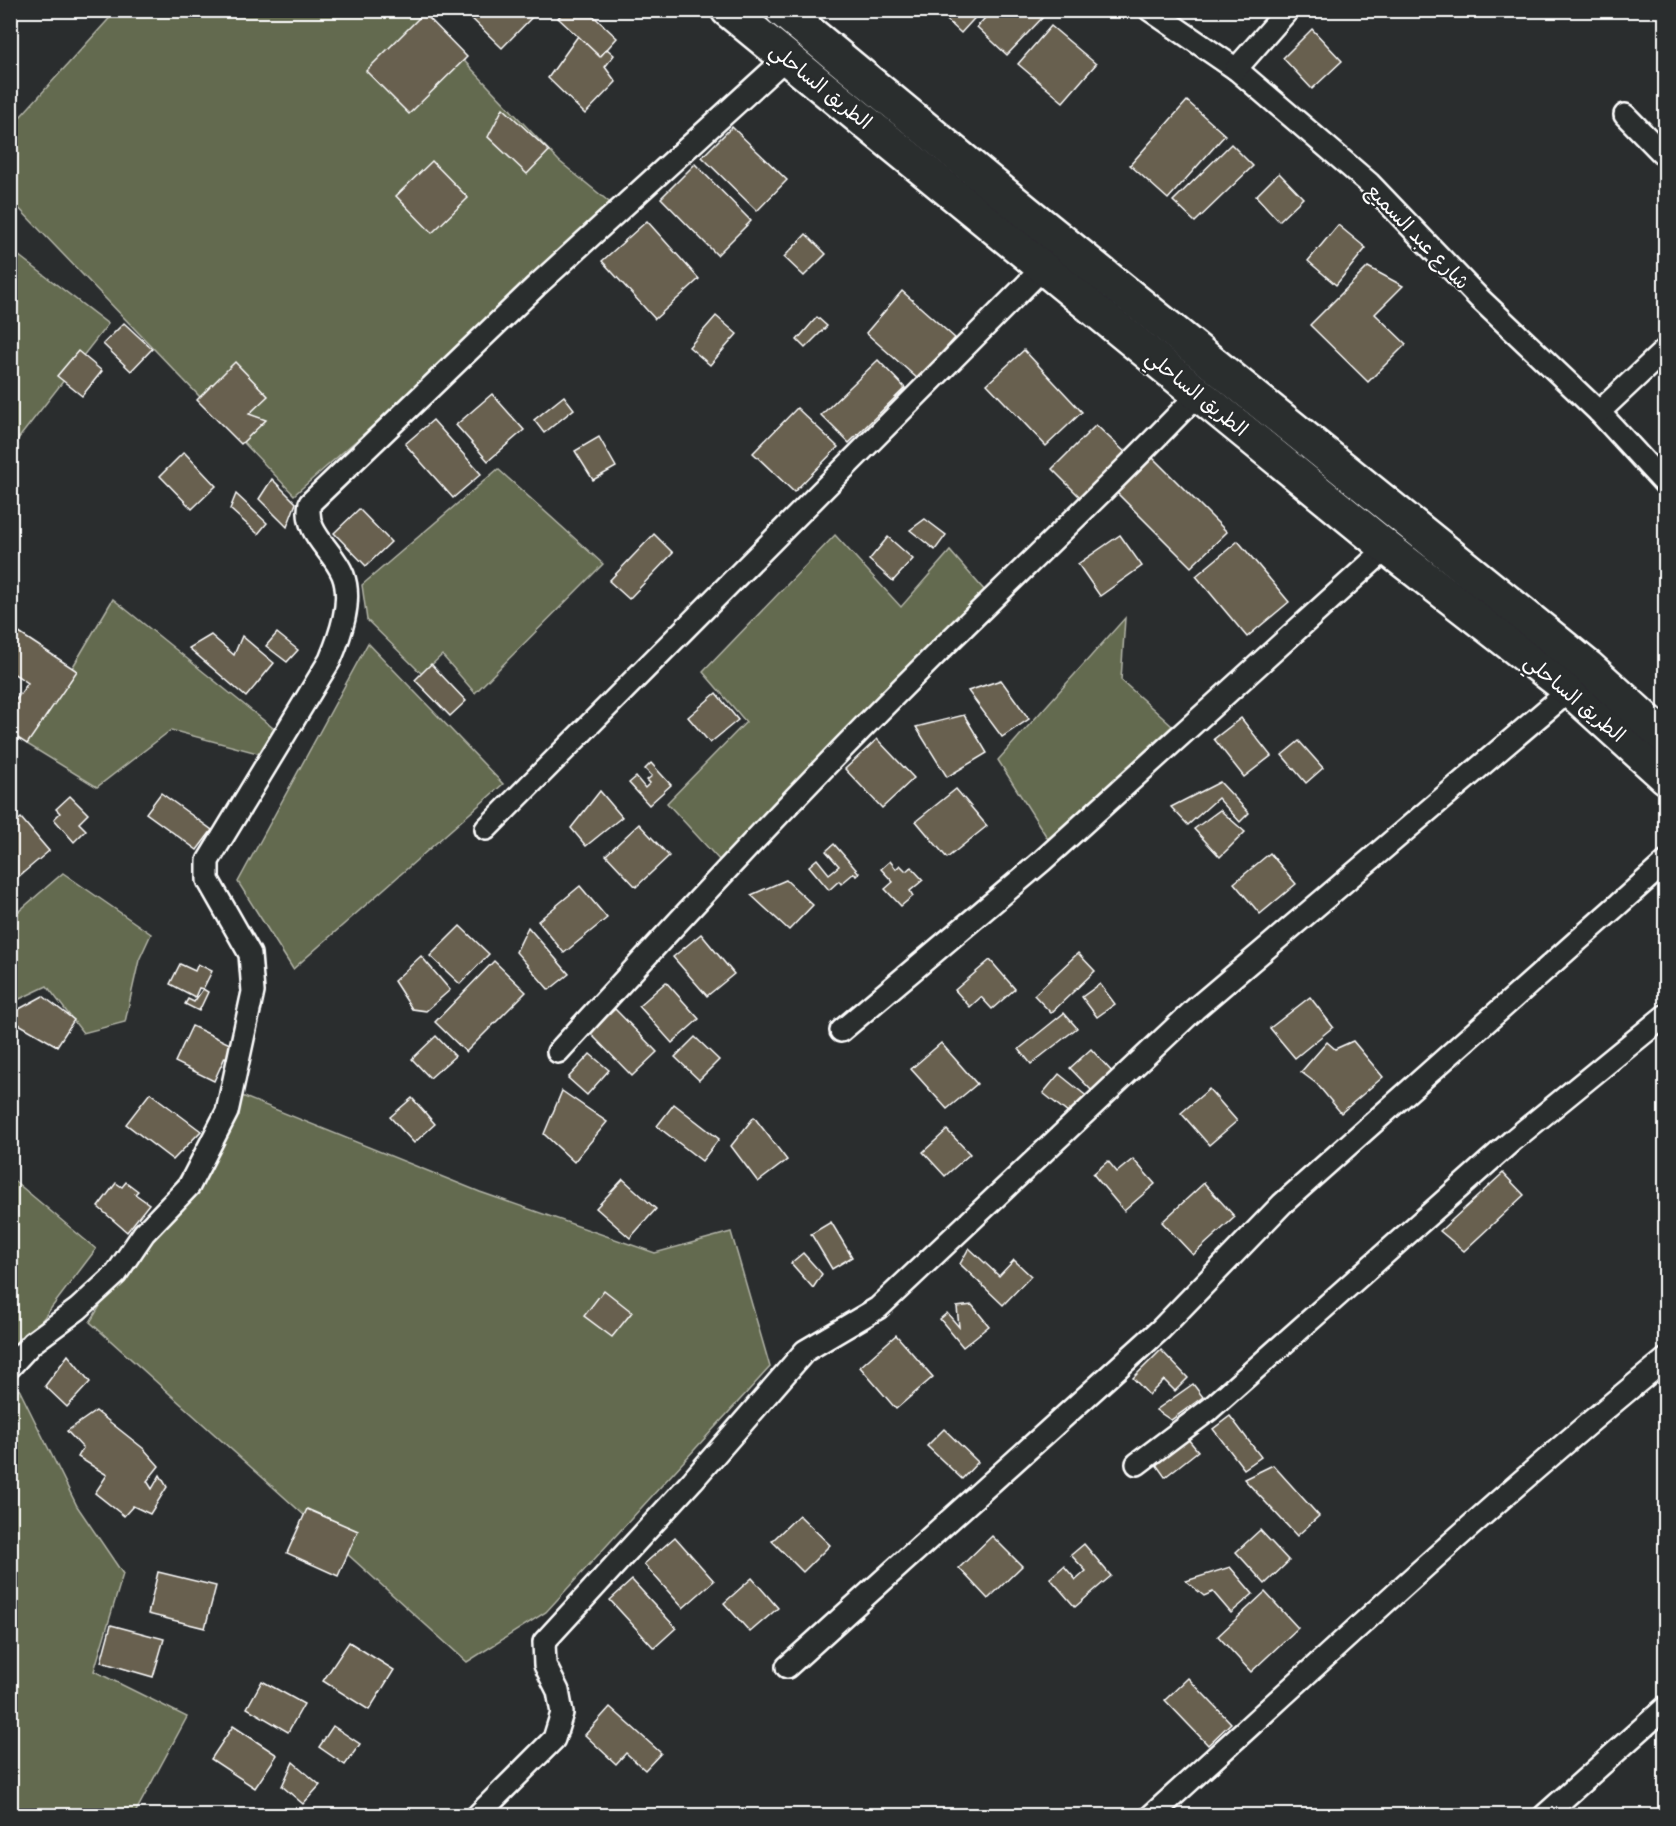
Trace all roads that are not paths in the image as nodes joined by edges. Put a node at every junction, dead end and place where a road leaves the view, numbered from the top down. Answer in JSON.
{"nodes":[{"id":1,"x":728,"y":10,"type":"edge"},
{"id":2,"x":782,"y":10,"type":"edge"},
{"id":3,"x":1150,"y":10,"type":"edge"},
{"id":4,"x":1288,"y":10,"type":"edge"},
{"id":5,"x":786,"y":58,"type":"junction"},
{"id":6,"x":1236,"y":69,"type":"junction"},
{"id":7,"x":1625,"y":115,"type":"dead end"},
{"id":8,"x":1665,"y":157,"type":"edge"},
{"id":9,"x":1042,"y":269,"type":"junction"},
{"id":10,"x":1665,"y":349,"type":"edge"},
{"id":11,"x":1198,"y":393,"type":"junction"},
{"id":12,"x":1599,"y":412,"type":"junction"},
{"id":13,"x":1665,"y":485,"type":"edge"},
{"id":14,"x":1387,"y":548,"type":"junction"},
{"id":15,"x":1570,"y":690,"type":"junction"},
{"id":16,"x":1665,"y":738,"type":"edge"},
{"id":17,"x":1665,"y":777,"type":"edge"},
{"id":18,"x":486,"y":830,"type":"dead end"},
{"id":19,"x":1665,"y":862,"type":"edge"},
{"id":20,"x":1665,"y":1015,"type":"edge"},
{"id":21,"x":841,"y":1031,"type":"dead end"},
{"id":22,"x":558,"y":1052,"type":"dead end"},
{"id":23,"x":1665,"y":1359,"type":"edge"},
{"id":24,"x":10,"y":1367,"type":"edge"},
{"id":25,"x":1137,"y":1464,"type":"dead end"},
{"id":26,"x":787,"y":1666,"type":"dead end"},
{"id":27,"x":1665,"y":1707,"type":"edge"},
{"id":28,"x":477,"y":1815,"type":"edge"},
{"id":29,"x":1151,"y":1815,"type":"edge"},
{"id":30,"x":1544,"y":1815,"type":"edge"}],
"edges":[{"from":1,"to":5,"type":"highway","name":"الطريق الساحلي"},
{"from":2,"to":16,"type":"highway","name":"الطريق الساحلي"},
{"from":3,"to":6,"type":"street","name":"شارع عبد السميع"},
{"from":4,"to":6,"type":"street"},
{"from":5,"to":9,"type":"highway","name":"الطريق الساحلي"},
{"from":5,"to":24,"type":"street"},
{"from":6,"to":12,"type":"street","name":"شارع عبد السميع"},
{"from":7,"to":8,"type":"street"},
{"from":9,"to":11,"type":"highway","name":"الطريق الساحلي"},
{"from":9,"to":18,"type":"street"},
{"from":10,"to":12,"type":"street"},
{"from":11,"to":14,"type":"highway","name":"الطريق الساحلي"},
{"from":11,"to":22,"type":"street"},
{"from":12,"to":13,"type":"street","name":"شارع عبد السميع"},
{"from":14,"to":15,"type":"highway","name":"الطريق الساحلي"},
{"from":14,"to":21,"type":"street"},
{"from":15,"to":17,"type":"highway","name":"الطريق الساحلي"},
{"from":15,"to":28,"type":"street"},
{"from":19,"to":26,"type":"street"},
{"from":20,"to":25,"type":"street"},
{"from":23,"to":29,"type":"street"},
{"from":27,"to":30,"type":"street"}]}
